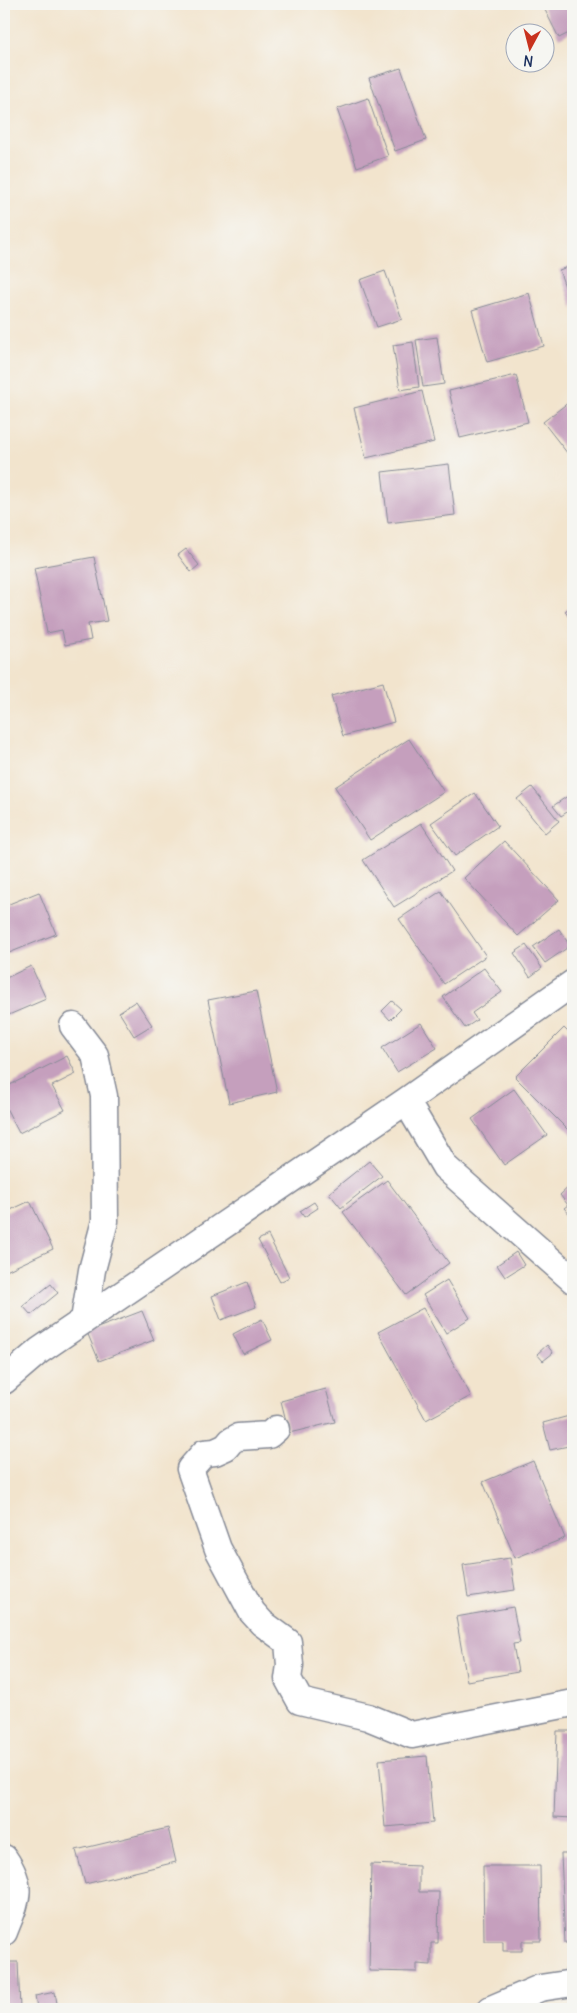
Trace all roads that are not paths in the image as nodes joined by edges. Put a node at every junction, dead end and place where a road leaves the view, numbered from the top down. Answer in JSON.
{"nodes":[{"id":1,"x":573,"y":983,"type":"edge"},
{"id":2,"x":73,"y":1026,"type":"dead end"},
{"id":3,"x":406,"y":1101,"type":"junction"},
{"id":4,"x":573,"y":1280,"type":"edge"},
{"id":5,"x":84,"y":1320,"type":"junction"},
{"id":6,"x":4,"y":1381,"type":"edge"},
{"id":7,"x":276,"y":1428,"type":"dead end"},
{"id":8,"x":573,"y":1703,"type":"edge"},
{"id":9,"x":4,"y":1858,"type":"edge"},
{"id":10,"x":4,"y":1932,"type":"edge"},
{"id":11,"x":573,"y":1983,"type":"edge"},
{"id":12,"x":491,"y":2009,"type":"edge"}],
"edges":[{"from":1,"to":3,"type":"street"},
{"from":2,"to":5,"type":"street"},
{"from":3,"to":4,"type":"street"},
{"from":3,"to":5,"type":"street"},
{"from":5,"to":6,"type":"street"},
{"from":7,"to":8,"type":"street"},
{"from":9,"to":10,"type":"street"},
{"from":11,"to":12,"type":"street"}]}
